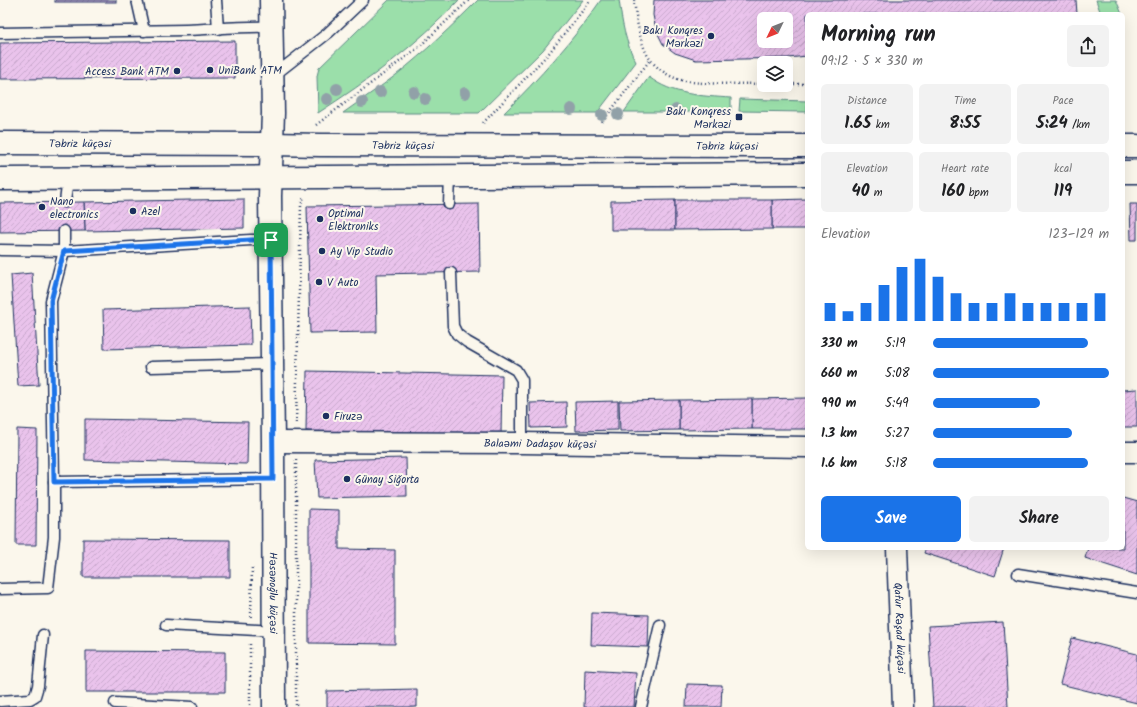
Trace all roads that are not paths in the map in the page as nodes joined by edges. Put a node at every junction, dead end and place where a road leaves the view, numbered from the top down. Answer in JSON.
{"nodes":[{"id":1,"x":137,"y":0,"type":"edge"},
{"id":2,"x":216,"y":0,"type":"edge"},
{"id":3,"x":271,"y":0,"type":"edge"},
{"id":4,"x":363,"y":0,"type":"edge"},
{"id":5,"x":271,"y":27,"type":"junction"},
{"id":6,"x":218,"y":29,"type":"junction"},
{"id":7,"x":144,"y":31,"type":"junction"},
{"id":8,"x":0,"y":32,"type":"edge"},
{"id":9,"x":273,"y":76,"type":"junction"},
{"id":10,"x":0,"y":143,"type":"edge"},
{"id":11,"x":273,"y":144,"type":"junction"},
{"id":12,"x":805,"y":146,"type":"edge"},
{"id":13,"x":1125,"y":146,"type":"edge"},
{"id":14,"x":1137,"y":146,"type":"edge"},
{"id":15,"x":1125,"y":172,"type":"edge"},
{"id":16,"x":1137,"y":172,"type":"edge"},
{"id":17,"x":805,"y":174,"type":"edge"},
{"id":18,"x":450,"y":177,"type":"junction"},
{"id":19,"x":68,"y":178,"type":"junction"},
{"id":20,"x":271,"y":178,"type":"junction"},
{"id":21,"x":0,"y":179,"type":"edge"},
{"id":22,"x":65,"y":202,"type":"dead end"},
{"id":23,"x":450,"y":204,"type":"dead end"},
{"id":24,"x":64,"y":231,"type":"dead end"},
{"id":25,"x":271,"y":240,"type":"junction"},
{"id":26,"x":0,"y":250,"type":"edge"},
{"id":27,"x":64,"y":251,"type":"junction"},
{"id":28,"x":451,"y":273,"type":"dead end"},
{"id":29,"x":272,"y":364,"type":"junction"},
{"id":30,"x":151,"y":367,"type":"dead end"},
{"id":31,"x":273,"y":442,"type":"junction"},
{"id":32,"x":522,"y":443,"type":"junction"},
{"id":33,"x":805,"y":447,"type":"edge"},
{"id":34,"x":1125,"y":452,"type":"edge"},
{"id":35,"x":1137,"y":452,"type":"edge"},
{"id":36,"x":273,"y":479,"type":"junction"},
{"id":37,"x":54,"y":482,"type":"junction"},
{"id":38,"x":897,"y":550,"type":"edge"},
{"id":39,"x":1018,"y":574,"type":"dead end"},
{"id":40,"x":0,"y":589,"type":"edge"},
{"id":41,"x":1137,"y":593,"type":"edge"},
{"id":42,"x":660,"y":625,"type":"dead end"},
{"id":43,"x":166,"y":626,"type":"dead end"},
{"id":44,"x":274,"y":631,"type":"junction"},
{"id":45,"x":43,"y":635,"type":"dead end"},
{"id":46,"x":0,"y":701,"type":"edge"},
{"id":47,"x":115,"y":703,"type":"dead end"},
{"id":48,"x":192,"y":707,"type":"edge"},
{"id":49,"x":274,"y":707,"type":"edge"},
{"id":50,"x":641,"y":707,"type":"edge"},
{"id":51,"x":902,"y":707,"type":"edge"}],
"edges":[{"from":1,"to":7,"type":"lane"},
{"from":2,"to":6,"type":"lane"},
{"from":3,"to":5,"type":"main road"},
{"from":4,"to":9,"type":"lane"},
{"from":5,"to":6,"type":"lane"},
{"from":5,"to":9,"type":"main road"},
{"from":6,"to":7,"type":"lane"},
{"from":7,"to":8,"type":"lane"},
{"from":9,"to":11,"type":"main road"},
{"from":10,"to":11,"type":"main road","name":"Təbriz küçəsi"},
{"from":11,"to":12,"type":"main road","name":"Təbriz küçəsi"},
{"from":11,"to":20,"type":"main road"},
{"from":13,"to":14,"type":"main road"},
{"from":15,"to":16,"type":"main road"},
{"from":17,"to":18,"type":"main road"},
{"from":18,"to":20,"type":"main road"},
{"from":18,"to":23,"type":"lane"},
{"from":19,"to":20,"type":"main road"},
{"from":19,"to":21,"type":"main road"},
{"from":19,"to":22,"type":"lane"},
{"from":20,"to":25,"type":"main road"},
{"from":24,"to":27,"type":"lane"},
{"from":25,"to":27,"type":"lane"},
{"from":25,"to":29,"type":"main road"},
{"from":26,"to":27,"type":"lane"},
{"from":27,"to":37,"type":"lane"},
{"from":28,"to":32,"type":"lane"},
{"from":29,"to":30,"type":"lane"},
{"from":29,"to":31,"type":"main road"},
{"from":31,"to":32,"type":"street","name":"Balaəmi Dadaşov küçəsi"},
{"from":31,"to":36,"type":"main road","name":"Həsənoğlu küçəsi"},
{"from":32,"to":33,"type":"street","name":"Balaəmi Dadaşov küçəsi"},
{"from":34,"to":35,"type":"street"},
{"from":36,"to":37,"type":"lane"},
{"from":36,"to":44,"type":"main road","name":"Həsənoğlu küçəsi"},
{"from":37,"to":40,"type":"lane"},
{"from":38,"to":51,"type":"street","name":"Qafur Rəşad küçəsi"},
{"from":39,"to":41,"type":"lane"},
{"from":42,"to":50,"type":"lane"},
{"from":43,"to":44,"type":"lane"},
{"from":44,"to":49,"type":"main road","name":"Həsənoğlu küçəsi"},
{"from":45,"to":46,"type":"lane"},
{"from":47,"to":48,"type":"lane"}]}
